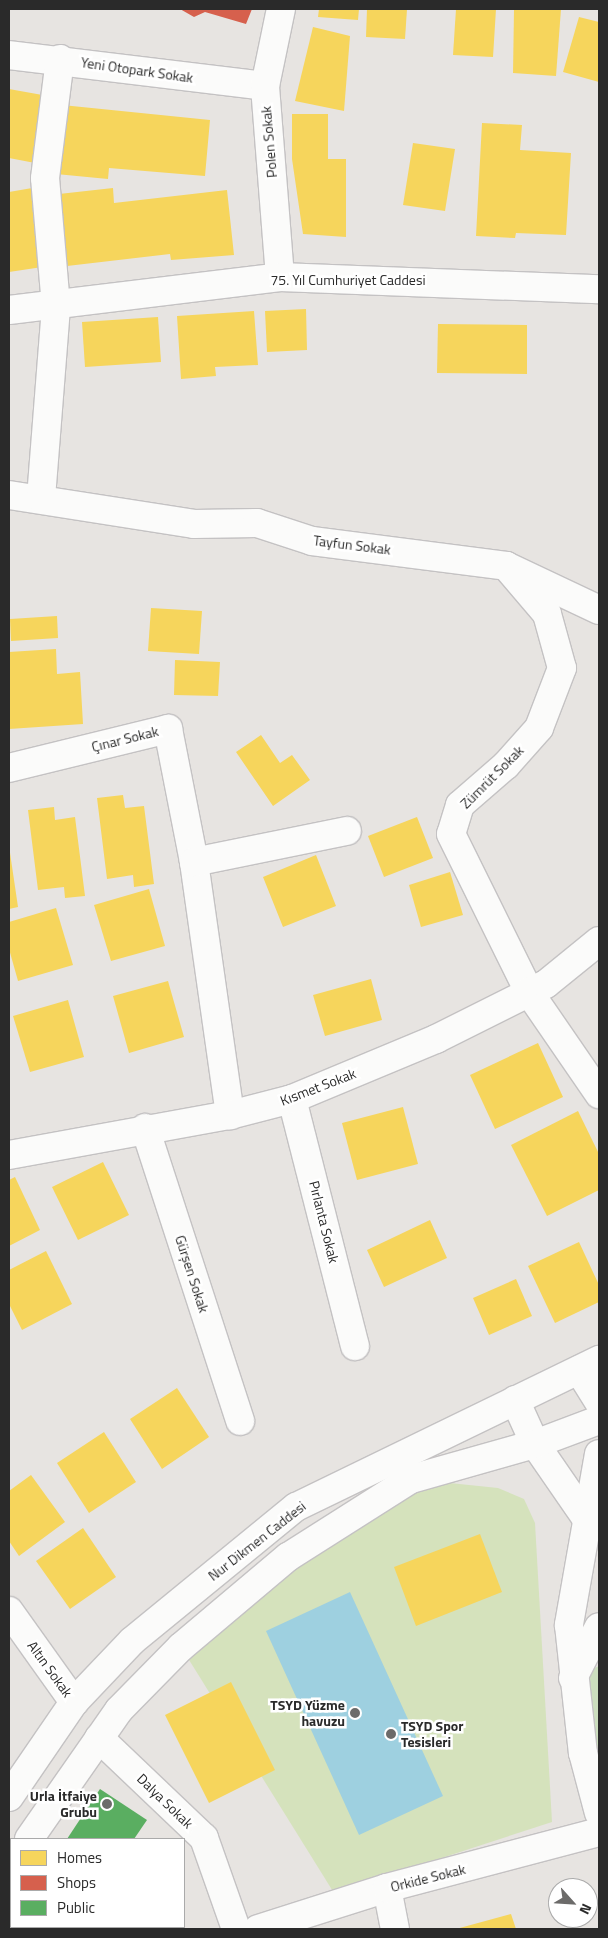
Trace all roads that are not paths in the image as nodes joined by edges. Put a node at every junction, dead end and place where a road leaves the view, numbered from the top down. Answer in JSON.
{"nodes":[{"id":1,"x":281,"y":9,"type":"edge"},
{"id":2,"x":9,"y":54,"type":"edge"},
{"id":3,"x":60,"y":59,"type":"junction"},
{"id":4,"x":265,"y":86,"type":"junction"},
{"id":5,"x":280,"y":277,"type":"junction"},
{"id":6,"x":599,"y":288,"type":"edge"},
{"id":7,"x":56,"y":306,"type":"junction"},
{"id":8,"x":9,"y":310,"type":"edge"},
{"id":9,"x":9,"y":495,"type":"edge"},
{"id":10,"x":41,"y":498,"type":"junction"},
{"id":11,"x":506,"y":566,"type":"junction"},
{"id":12,"x":599,"y":610,"type":"edge"},
{"id":13,"x":9,"y":768,"type":"edge"},
{"id":14,"x":347,"y":831,"type":"dead end"},
{"id":15,"x":194,"y":862,"type":"junction"},
{"id":16,"x":599,"y":941,"type":"edge"},
{"id":17,"x":530,"y":992,"type":"junction"},
{"id":18,"x":599,"y":1094,"type":"edge"},
{"id":19,"x":292,"y":1099,"type":"junction"},
{"id":20,"x":230,"y":1115,"type":"junction"},
{"id":21,"x":145,"y":1128,"type":"junction"},
{"id":22,"x":9,"y":1156,"type":"edge"},
{"id":23,"x":355,"y":1346,"type":"dead end"},
{"id":24,"x":589,"y":1365,"type":"edge"},
{"id":25,"x":515,"y":1400,"type":"junction"},
{"id":26,"x":599,"y":1402,"type":"edge"},
{"id":27,"x":599,"y":1420,"type":"edge"},
{"id":28,"x":240,"y":1421,"type":"dead end"},
{"id":29,"x":535,"y":1444,"type":"junction"},
{"id":30,"x":599,"y":1454,"type":"edge"},
{"id":31,"x":586,"y":1518,"type":"junction"},
{"id":32,"x":9,"y":1611,"type":"edge"},
{"id":33,"x":599,"y":1627,"type":"edge"},
{"id":34,"x":573,"y":1678,"type":"junction"},
{"id":35,"x":74,"y":1702,"type":"junction"},
{"id":36,"x":99,"y":1738,"type":"junction"},
{"id":37,"x":9,"y":1797,"type":"edge"},
{"id":38,"x":599,"y":1813,"type":"edge"},
{"id":39,"x":599,"y":1832,"type":"edge"},
{"id":40,"x":30,"y":1838,"type":"edge"},
{"id":41,"x":387,"y":1888,"type":"junction"},
{"id":42,"x":236,"y":1929,"type":"edge"},
{"id":43,"x":258,"y":1929,"type":"edge"},
{"id":44,"x":395,"y":1929,"type":"edge"}],
"edges":[{"from":1,"to":4,"type":"street","name":"Polen Sokak"},
{"from":2,"to":3,"type":"street","name":"Yeni Otopark Sokak"},
{"from":3,"to":4,"type":"street","name":"Yeni Otopark Sokak"},
{"from":3,"to":7,"type":"street"},
{"from":4,"to":5,"type":"street","name":"Polen Sokak"},
{"from":5,"to":6,"type":"street","name":"75. Yıl Cumhuriyet Caddesi"},
{"from":5,"to":7,"type":"street","name":"75. Yıl Cumhuriyet Caddesi"},
{"from":7,"to":8,"type":"street","name":"75. Yıl Cumhuriyet Caddesi"},
{"from":7,"to":10,"type":"street"},
{"from":9,"to":10,"type":"street","name":"Tayfun Sokak"},
{"from":10,"to":11,"type":"street","name":"Tayfun Sokak"},
{"from":11,"to":12,"type":"street","name":"Tayfun Sokak"},
{"from":11,"to":17,"type":"street","name":"Zümrüt Sokak"},
{"from":13,"to":15,"type":"street","name":"Çınar Sokak"},
{"from":14,"to":15,"type":"street"},
{"from":15,"to":20,"type":"street"},
{"from":16,"to":17,"type":"street","name":"Kısmet Sokak"},
{"from":17,"to":18,"type":"street","name":"Zümrüt Sokak"},
{"from":17,"to":19,"type":"street","name":"Kısmet Sokak"},
{"from":19,"to":20,"type":"street","name":"Kısmet Sokak"},
{"from":19,"to":23,"type":"street","name":"Pırlanta Sokak"},
{"from":20,"to":21,"type":"street","name":"Kısmet Sokak"},
{"from":21,"to":22,"type":"street","name":"Kısmet Sokak"},
{"from":21,"to":28,"type":"street","name":"Gürşen Sokak"},
{"from":24,"to":25,"type":"street","name":"Nur Dikmen Caddesi"},
{"from":24,"to":26,"type":"street"},
{"from":25,"to":29,"type":"street"},
{"from":25,"to":35,"type":"street","name":"Nur Dikmen Caddesi"},
{"from":27,"to":29,"type":"street"},
{"from":29,"to":31,"type":"street"},
{"from":29,"to":36,"type":"street"},
{"from":30,"to":31,"type":"street"},
{"from":31,"to":34,"type":"street"},
{"from":32,"to":35,"type":"street","name":"Altın Sokak"},
{"from":33,"to":34,"type":"street"},
{"from":34,"to":38,"type":"street"},
{"from":35,"to":37,"type":"street","name":"Nur Dikmen Caddesi"},
{"from":36,"to":40,"type":"street"},
{"from":36,"to":42,"type":"street","name":"Dalya Sokak"},
{"from":39,"to":41,"type":"street","name":"Orkide Sokak"},
{"from":41,"to":43,"type":"street","name":"Orkide Sokak"},
{"from":41,"to":44,"type":"street"}]}
